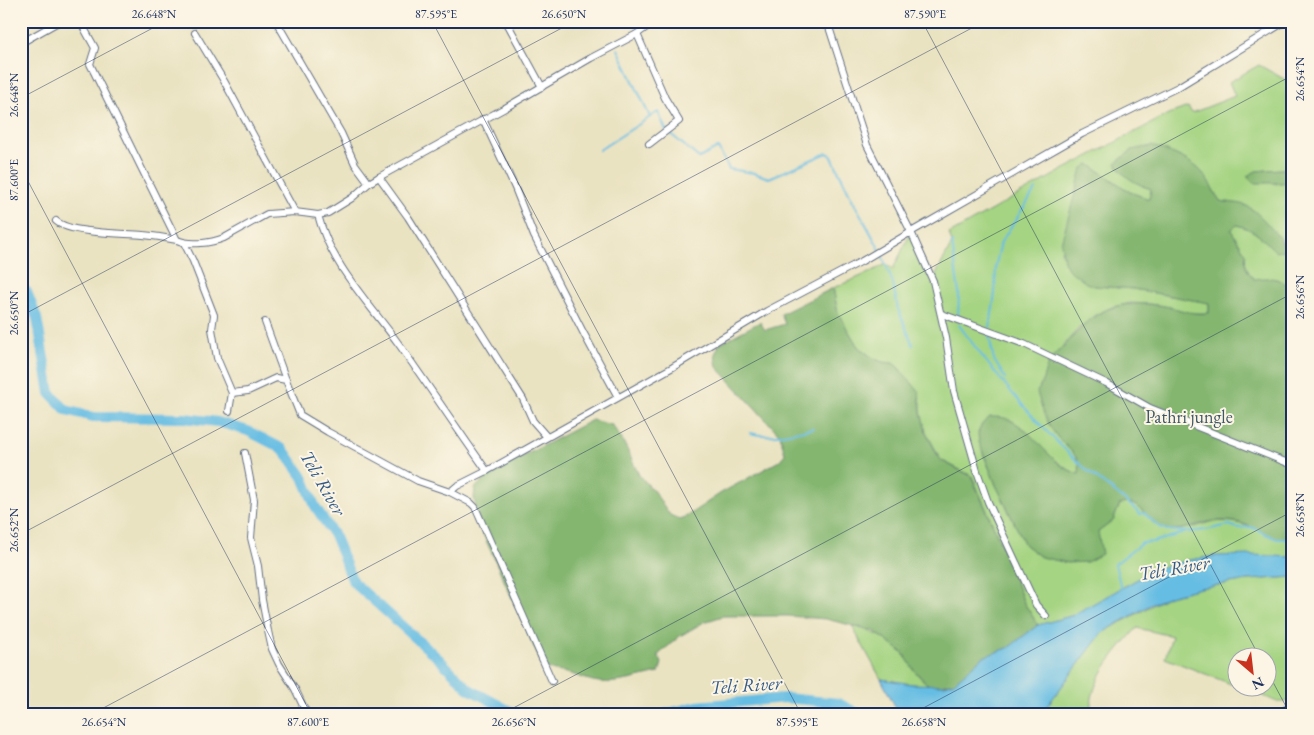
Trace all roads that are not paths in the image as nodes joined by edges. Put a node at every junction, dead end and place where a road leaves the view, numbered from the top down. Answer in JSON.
{"nodes":[{"id":1,"x":80,"y":21,"type":"edge"},
{"id":2,"x":276,"y":21,"type":"edge"},
{"id":3,"x":506,"y":21,"type":"edge"},
{"id":4,"x":656,"y":21,"type":"edge"},
{"id":5,"x":827,"y":21,"type":"edge"},
{"id":6,"x":1286,"y":21,"type":"edge"},
{"id":7,"x":56,"y":22,"type":"edge"},
{"id":8,"x":195,"y":32,"type":"dead end"},
{"id":9,"x":636,"y":34,"type":"junction"},
{"id":10,"x":21,"y":43,"type":"edge"},
{"id":11,"x":542,"y":86,"type":"junction"},
{"id":12,"x":483,"y":119,"type":"junction"},
{"id":13,"x":649,"y":144,"type":"dead end"},
{"id":14,"x":378,"y":177,"type":"junction"},
{"id":15,"x":368,"y":183,"type":"junction"},
{"id":16,"x":295,"y":212,"type":"junction"},
{"id":17,"x":318,"y":215,"type":"junction"},
{"id":18,"x":56,"y":221,"type":"dead end"},
{"id":19,"x":911,"y":232,"type":"junction"},
{"id":20,"x":180,"y":241,"type":"junction"},
{"id":21,"x":942,"y":314,"type":"junction"},
{"id":22,"x":266,"y":322,"type":"dead end"},
{"id":23,"x":286,"y":380,"type":"junction"},
{"id":24,"x":232,"y":393,"type":"junction"},
{"id":25,"x":618,"y":397,"type":"junction"},
{"id":26,"x":229,"y":412,"type":"dead end"},
{"id":27,"x":547,"y":437,"type":"junction"},
{"id":28,"x":245,"y":453,"type":"dead end"},
{"id":29,"x":1293,"y":465,"type":"edge"},
{"id":30,"x":487,"y":471,"type":"junction"},
{"id":31,"x":450,"y":492,"type":"junction"},
{"id":32,"x":1046,"y":616,"type":"dead end"},
{"id":33,"x":552,"y":681,"type":"dead end"},
{"id":34,"x":1293,"y":707,"type":"edge"},
{"id":35,"x":307,"y":714,"type":"edge"},
{"id":36,"x":1284,"y":714,"type":"edge"}],
"edges":[{"from":1,"to":20,"type":"street"},
{"from":2,"to":15,"type":"street"},
{"from":3,"to":11,"type":"street"},
{"from":4,"to":9,"type":"street"},
{"from":5,"to":19,"type":"street"},
{"from":6,"to":19,"type":"street"},
{"from":7,"to":10,"type":"street"},
{"from":8,"to":16,"type":"street"},
{"from":9,"to":11,"type":"street"},
{"from":9,"to":13,"type":"street"},
{"from":11,"to":12,"type":"street"},
{"from":12,"to":14,"type":"street"},
{"from":12,"to":25,"type":"street"},
{"from":14,"to":15,"type":"street"},
{"from":14,"to":27,"type":"street"},
{"from":15,"to":17,"type":"street"},
{"from":16,"to":17,"type":"street"},
{"from":16,"to":20,"type":"street"},
{"from":17,"to":30,"type":"street"},
{"from":18,"to":20,"type":"street"},
{"from":19,"to":21,"type":"street"},
{"from":19,"to":25,"type":"street"},
{"from":20,"to":24,"type":"street"},
{"from":21,"to":29,"type":"street"},
{"from":21,"to":32,"type":"street"},
{"from":22,"to":23,"type":"street"},
{"from":23,"to":24,"type":"street"},
{"from":23,"to":31,"type":"street"},
{"from":24,"to":26,"type":"street"},
{"from":25,"to":27,"type":"street"},
{"from":27,"to":30,"type":"street"},
{"from":28,"to":35,"type":"street"},
{"from":30,"to":31,"type":"street"},
{"from":31,"to":33,"type":"street"},
{"from":34,"to":36,"type":"highway"}]}
